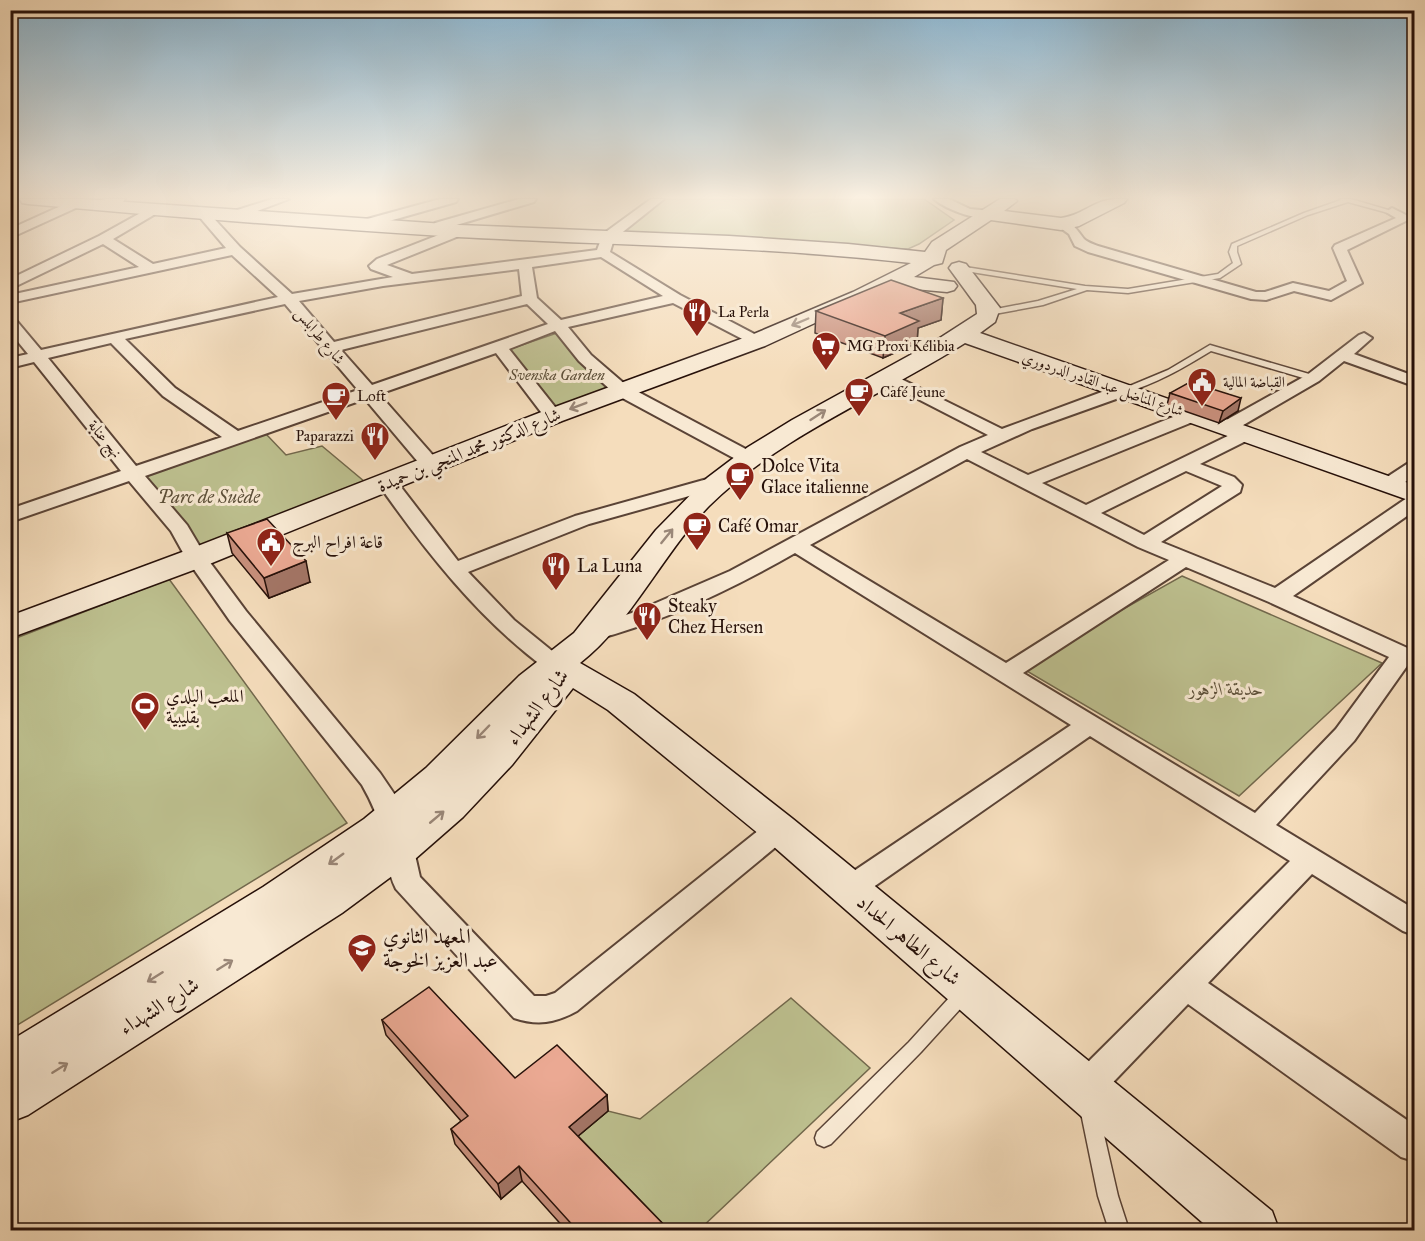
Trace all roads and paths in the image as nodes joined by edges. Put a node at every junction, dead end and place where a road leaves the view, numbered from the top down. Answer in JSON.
{"nodes":[{"id":1,"x":67,"y":257,"type":"edge"},
{"id":2,"x":133,"y":257,"type":"edge"},
{"id":3,"x":200,"y":257,"type":"edge"},
{"id":4,"x":243,"y":257,"type":"edge"},
{"id":5,"x":395,"y":257,"type":"edge"},
{"id":6,"x":560,"y":257,"type":"edge"},
{"id":7,"x":622,"y":257,"type":"edge"},
{"id":8,"x":895,"y":257,"type":"edge"},
{"id":9,"x":934,"y":257,"type":"edge"},
{"id":10,"x":955,"y":257,"type":"edge"},
{"id":11,"x":1119,"y":257,"type":"edge"},
{"id":12,"x":1235,"y":257,"type":"edge"},
{"id":13,"x":1343,"y":257,"type":"edge"},
{"id":14,"x":525,"y":266,"type":"junction"},
{"id":15,"x":958,"y":266,"type":"junction"},
{"id":16,"x":149,"y":267,"type":"junction"},
{"id":17,"x":932,"y":267,"type":"junction"},
{"id":18,"x":411,"y":278,"type":"junction"},
{"id":19,"x":1194,"y":280,"type":"junction"},
{"id":20,"x":891,"y":281,"type":"junction"},
{"id":21,"x":10,"y":285,"type":"edge"},
{"id":22,"x":1085,"y":288,"type":"junction"},
{"id":23,"x":675,"y":298,"type":"junction"},
{"id":24,"x":10,"y":299,"type":"edge"},
{"id":25,"x":289,"y":299,"type":"junction"},
{"id":26,"x":530,"y":299,"type":"junction"},
{"id":27,"x":989,"y":313,"type":"junction"},
{"id":28,"x":10,"y":321,"type":"edge"},
{"id":29,"x":558,"y":325,"type":"junction"},
{"id":30,"x":962,"y":334,"type":"junction"},
{"id":31,"x":115,"y":338,"type":"junction"},
{"id":32,"x":1364,"y":338,"type":"dead end"},
{"id":33,"x":757,"y":341,"type":"junction"},
{"id":34,"x":499,"y":347,"type":"junction"},
{"id":35,"x":328,"y":348,"type":"junction"},
{"id":36,"x":37,"y":356,"type":"junction"},
{"id":37,"x":1342,"y":356,"type":"junction"},
{"id":38,"x":10,"y":363,"type":"edge"},
{"id":39,"x":886,"y":377,"type":"junction"},
{"id":40,"x":1313,"y":378,"type":"junction"},
{"id":41,"x":1414,"y":381,"type":"edge"},
{"id":42,"x":621,"y":390,"type":"junction"},
{"id":43,"x":1124,"y":390,"type":"junction"},
{"id":44,"x":368,"y":392,"type":"junction"},
{"id":45,"x":1194,"y":415,"type":"junction"},
{"id":46,"x":553,"y":416,"type":"junction"},
{"id":47,"x":1236,"y":431,"type":"junction"},
{"id":48,"x":1001,"y":435,"type":"junction"},
{"id":49,"x":236,"y":438,"type":"junction"},
{"id":50,"x":966,"y":451,"type":"junction"},
{"id":51,"x":750,"y":459,"type":"junction"},
{"id":52,"x":1185,"y":464,"type":"junction"},
{"id":53,"x":431,"y":465,"type":"junction"},
{"id":54,"x":1414,"y":468,"type":"edge"},
{"id":55,"x":133,"y":474,"type":"junction"},
{"id":56,"x":387,"y":482,"type":"junction"},
{"id":57,"x":718,"y":482,"type":"junction"},
{"id":58,"x":1025,"y":483,"type":"junction"},
{"id":59,"x":1388,"y":485,"type":"junction"},
{"id":60,"x":1414,"y":494,"type":"edge"},
{"id":61,"x":1414,"y":502,"type":"edge"},
{"id":62,"x":1085,"y":513,"type":"junction"},
{"id":63,"x":10,"y":516,"type":"edge"},
{"id":64,"x":1145,"y":543,"type":"junction"},
{"id":65,"x":796,"y":545,"type":"junction"},
{"id":66,"x":196,"y":558,"type":"junction"},
{"id":67,"x":1185,"y":559,"type":"junction"},
{"id":68,"x":454,"y":570,"type":"junction"},
{"id":69,"x":1277,"y":597,"type":"junction"},
{"id":70,"x":10,"y":628,"type":"edge"},
{"id":71,"x":572,"y":655,"type":"junction"},
{"id":72,"x":1409,"y":657,"type":"edge"},
{"id":73,"x":1006,"y":673,"type":"junction"},
{"id":74,"x":1089,"y":725,"type":"junction"},
{"id":75,"x":1259,"y":826,"type":"junction"},
{"id":76,"x":779,"y":829,"type":"junction"},
{"id":77,"x":395,"y":834,"type":"junction"},
{"id":78,"x":1310,"y":858,"type":"junction"},
{"id":79,"x":849,"y":889,"type":"junction"},
{"id":80,"x":1414,"y":923,"type":"edge"},
{"id":81,"x":1186,"y":985,"type":"junction"},
{"id":82,"x":968,"y":989,"type":"junction"},
{"id":83,"x":10,"y":1067,"type":"edge"},
{"id":84,"x":1085,"y":1088,"type":"junction"},
{"id":85,"x":10,"y":1099,"type":"edge"},
{"id":86,"x":824,"y":1138,"type":"dead end"},
{"id":87,"x":1414,"y":1145,"type":"edge"},
{"id":88,"x":1119,"y":1230,"type":"edge"},
{"id":89,"x":1252,"y":1230,"type":"edge"}],
"edges":[{"from":1,"to":21,"type":"street"},
{"from":2,"to":16,"type":"street"},
{"from":3,"to":16,"type":"street"},
{"from":4,"to":25,"type":"street","name":"شارع طرابلس"},
{"from":5,"to":18,"type":"street"},
{"from":6,"to":14,"type":"street"},
{"from":7,"to":23,"type":"street"},
{"from":8,"to":17,"type":"street"},
{"from":9,"to":17,"type":"street"},
{"from":10,"to":15,"type":"street"},
{"from":11,"to":19,"type":"street"},
{"from":12,"to":19,"type":"lane"},
{"from":13,"to":19,"type":"street"},
{"from":14,"to":18,"type":"street"},
{"from":14,"to":26,"type":"street"},
{"from":15,"to":17,"type":"street"},
{"from":15,"to":22,"type":"lane"},
{"from":15,"to":27,"type":"street"},
{"from":16,"to":24,"type":"street"},
{"from":17,"to":20,"type":"street"},
{"from":17,"to":20,"type":"street","name":"شارع الدكتور محمد المنجي بن حميدة"},
{"from":17,"to":27,"type":"street"},
{"from":18,"to":25,"type":"street"},
{"from":19,"to":22,"type":"lane"},
{"from":20,"to":33,"type":"street","name":"شارع الدكتور محمد المنجي بن حميدة","one_way":true},
{"from":22,"to":27,"type":"lane"},
{"from":23,"to":29,"type":"street"},
{"from":23,"to":33,"type":"street"},
{"from":25,"to":31,"type":"street"},
{"from":25,"to":35,"type":"street","name":"شارع طرابلس"},
{"from":26,"to":29,"type":"street"},
{"from":26,"to":35,"type":"street"},
{"from":27,"to":30,"type":"street","name":"شارع الشهداء"},
{"from":28,"to":36,"type":"street","name":"نهج عنابة"},
{"from":29,"to":34,"type":"street"},
{"from":29,"to":42,"type":"street"},
{"from":30,"to":39,"type":"street","name":"شارع الشهداء"},
{"from":30,"to":43,"type":"street","name":"شارع المناضل عبد القادر الدردوري"},
{"from":31,"to":36,"type":"street"},
{"from":31,"to":49,"type":"street"},
{"from":32,"to":37,"type":"street"},
{"from":33,"to":42,"type":"street","name":"شارع الدكتور محمد المنجي بن حميدة"},
{"from":34,"to":44,"type":"street"},
{"from":34,"to":46,"type":"street"},
{"from":35,"to":44,"type":"street","name":"شارع طرابلس"},
{"from":36,"to":38,"type":"street"},
{"from":36,"to":55,"type":"street","name":"نهج عنابة"},
{"from":37,"to":40,"type":"street"},
{"from":37,"to":41,"type":"street"},
{"from":39,"to":48,"type":"street"},
{"from":51,"to":39,"type":"street","name":"شارع الشهداء","one_way":true},
{"from":40,"to":43,"type":"lane"},
{"from":40,"to":47,"type":"street"},
{"from":42,"to":46,"type":"street","name":"شارع الدكتور محمد المنجي بن حميدة","one_way":true},
{"from":42,"to":51,"type":"street"},
{"from":43,"to":45,"type":"street","name":"شارع المناضل عبد القادر الدردوري"},
{"from":43,"to":48,"type":"street"},
{"from":44,"to":49,"type":"street"},
{"from":44,"to":53,"type":"street","name":"شارع طرابلس"},
{"from":45,"to":47,"type":"street","name":"شارع المناضل عبد القادر الدردوري"},
{"from":45,"to":58,"type":"street"},
{"from":46,"to":53,"type":"street","name":"شارع الدكتور محمد المنجي بن حميدة"},
{"from":47,"to":52,"type":"street"},
{"from":47,"to":59,"type":"street","name":"شارع المناضل عبد القادر الدردوري"},
{"from":48,"to":50,"type":"street"},
{"from":49,"to":55,"type":"street"},
{"from":50,"to":58,"type":"street"},
{"from":50,"to":65,"type":"street"},
{"from":51,"to":57,"type":"street","name":"شارع الشهداء"},
{"from":52,"to":62,"type":"street"},
{"from":52,"to":64,"type":"street"},
{"from":53,"to":56,"type":"street","name":"شارع الدكتور محمد المنجي بن حميدة"},
{"from":54,"to":59,"type":"street"},
{"from":55,"to":63,"type":"street"},
{"from":55,"to":66,"type":"street","name":"نهج عنابة"},
{"from":56,"to":66,"type":"street","name":"شارع الدكتور محمد المنجي بن حميدة"},
{"from":56,"to":68,"type":"street"},
{"from":57,"to":68,"type":"street"},
{"from":71,"to":57,"type":"street","name":"شارع الشهداء","one_way":true},
{"from":58,"to":62,"type":"street"},
{"from":59,"to":60,"type":"street","name":"شارع المناضل عبد القادر الدردوري"},
{"from":61,"to":69,"type":"street"},
{"from":62,"to":64,"type":"street"},
{"from":64,"to":67,"type":"street"},
{"from":65,"to":71,"type":"street"},
{"from":65,"to":73,"type":"street"},
{"from":66,"to":70,"type":"street","name":"شارع الدكتور محمد المنجي بن حميدة"},
{"from":66,"to":77,"type":"street","name":"نهج عنابة"},
{"from":67,"to":69,"type":"street"},
{"from":67,"to":73,"type":"street"},
{"from":68,"to":71,"type":"street"},
{"from":69,"to":72,"type":"street"},
{"from":71,"to":76,"type":"street","name":"شارع الطاهر الحداد"},
{"from":71,"to":77,"type":"street","name":"شارع الشهداء"},
{"from":72,"to":75,"type":"street"},
{"from":73,"to":74,"type":"street"},
{"from":74,"to":75,"type":"street"},
{"from":74,"to":79,"type":"street"},
{"from":75,"to":78,"type":"street"},
{"from":76,"to":77,"type":"street","name":"نهج عنابة"},
{"from":76,"to":79,"type":"street","name":"شارع الطاهر الحداد"},
{"from":77,"to":83,"type":"street","name":"شارع الشهداء","one_way":true},
{"from":85,"to":77,"type":"street","name":"شارع الشهداء","one_way":true},
{"from":78,"to":80,"type":"street"},
{"from":78,"to":81,"type":"street"},
{"from":79,"to":82,"type":"street","name":"شارع الطاهر الحداد"},
{"from":81,"to":84,"type":"street"},
{"from":81,"to":87,"type":"street"},
{"from":82,"to":84,"type":"street","name":"شارع الطاهر الحداد"},
{"from":82,"to":86,"type":"lane"},
{"from":84,"to":88,"type":"lane"},
{"from":84,"to":89,"type":"street","name":"شارع الطاهر الحداد"}]}
